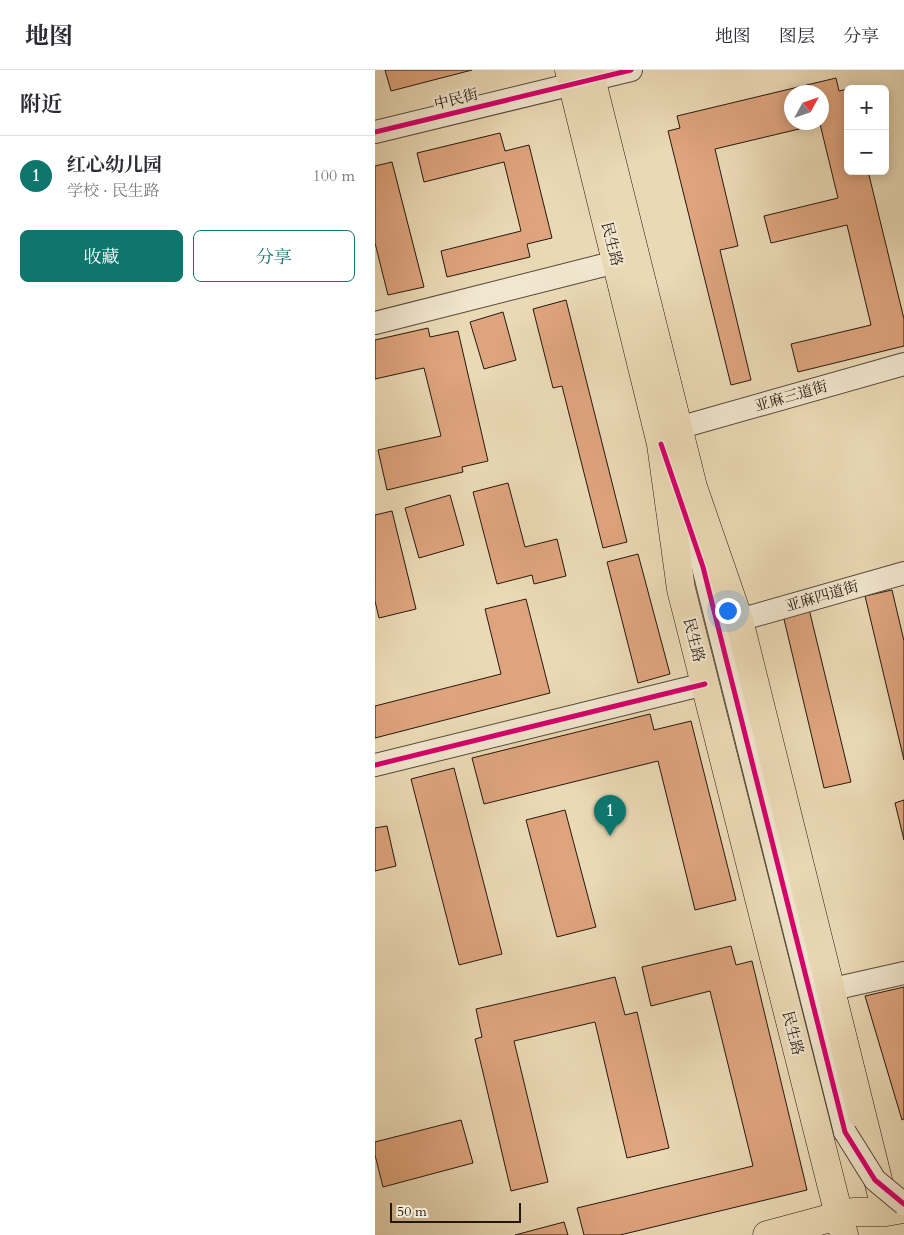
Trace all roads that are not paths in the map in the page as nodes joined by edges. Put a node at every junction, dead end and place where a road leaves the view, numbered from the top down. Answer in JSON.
{"nodes":[{"id":1,"x":631,"y":70,"type":"edge"},
{"id":2,"x":580,"y":76,"type":"edge"},
{"id":3,"x":375,"y":132,"type":"edge"},
{"id":4,"x":616,"y":262,"type":"junction"},
{"id":5,"x":375,"y":323,"type":"edge"},
{"id":6,"x":904,"y":364,"type":"edge"},
{"id":7,"x":670,"y":436,"type":"junction"},
{"id":8,"x":904,"y":573,"type":"edge"},
{"id":9,"x":739,"y":620,"type":"junction"},
{"id":10,"x":705,"y":684,"type":"junction"},
{"id":11,"x":375,"y":765,"type":"edge"},
{"id":12,"x":904,"y":973,"type":"edge"},
{"id":13,"x":833,"y":989,"type":"junction"},
{"id":14,"x":898,"y":1208,"type":"edge"},
{"id":15,"x":841,"y":1226,"type":"edge"},
{"id":16,"x":767,"y":1235,"type":"edge"}],
"edges":[{"from":1,"to":2,"type":"street","name":"中民街"},
{"from":2,"to":3,"type":"street","name":"中民街"},
{"from":2,"to":4,"type":"main road","name":"民生路"},
{"from":2,"to":7,"type":"main road","name":"民生路"},
{"from":4,"to":5,"type":"street"},
{"from":4,"to":7,"type":"main road","name":"民生路"},
{"from":6,"to":7,"type":"street","name":"亚麻三道街"},
{"from":7,"to":9,"type":"main road","name":"民生路"},
{"from":7,"to":10,"type":"main road","name":"民生路"},
{"from":7,"to":14,"type":"street","bridge":true},
{"from":8,"to":9,"type":"street","name":"亚麻四道街"},
{"from":9,"to":13,"type":"main road","name":"民生路"},
{"from":10,"to":11,"type":"street"},
{"from":10,"to":15,"type":"main road","name":"民生路"},
{"from":12,"to":13,"type":"street"},
{"from":13,"to":14,"type":"main road","name":"民生路"},
{"from":14,"to":15,"type":"main road"},
{"from":15,"to":16,"type":"main road"}]}
